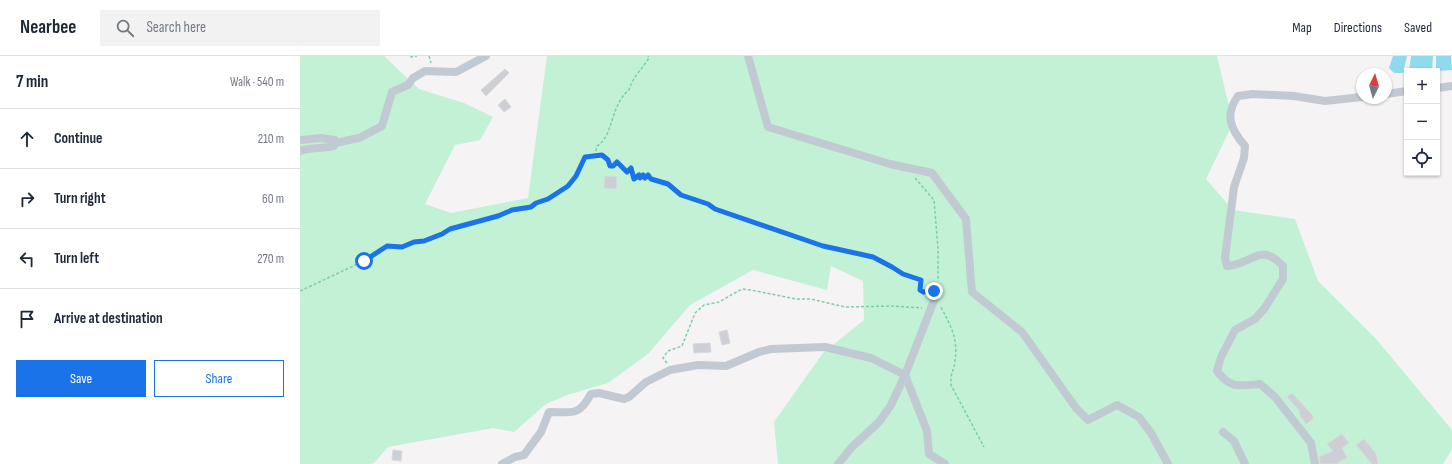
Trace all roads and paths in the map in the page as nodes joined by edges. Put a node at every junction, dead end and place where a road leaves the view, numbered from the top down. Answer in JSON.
{"nodes":[{"id":1,"x":410,"y":56,"type":"edge"},
{"id":2,"x":417,"y":56,"type":"edge"},
{"id":3,"x":486,"y":56,"type":"edge"},
{"id":4,"x":648,"y":56,"type":"edge"},
{"id":5,"x":748,"y":56,"type":"edge"},
{"id":6,"x":1452,"y":86,"type":"edge"},
{"id":7,"x":1440,"y":88,"type":"edge"},
{"id":8,"x":1404,"y":91,"type":"edge"},
{"id":9,"x":1392,"y":93,"type":"edge"},
{"id":10,"x":1356,"y":98,"type":"edge"},
{"id":11,"x":300,"y":140,"type":"edge"},
{"id":12,"x":335,"y":143,"type":"junction"},
{"id":13,"x":300,"y":151,"type":"edge"},
{"id":14,"x":595,"y":156,"type":"junction"},
{"id":15,"x":914,"y":177,"type":"dead end"},
{"id":16,"x":938,"y":290,"type":"junction"},
{"id":17,"x":300,"y":291,"type":"edge"},
{"id":18,"x":940,"y":305,"type":"dead end"},
{"id":19,"x":924,"y":307,"type":"dead end"},
{"id":20,"x":684,"y":366,"type":"junction"},
{"id":21,"x":905,"y":375,"type":"junction"},
{"id":22,"x":1223,"y":432,"type":"dead end"},
{"id":23,"x":984,"y":447,"type":"dead end"},
{"id":24,"x":502,"y":464,"type":"edge"},
{"id":25,"x":838,"y":464,"type":"edge"},
{"id":26,"x":945,"y":464,"type":"edge"},
{"id":27,"x":1168,"y":464,"type":"edge"},
{"id":28,"x":1245,"y":464,"type":"edge"},
{"id":29,"x":1315,"y":464,"type":"edge"}],
"edges":[{"from":1,"to":2,"type":"path"},
{"from":3,"to":12,"type":"street"},
{"from":4,"to":14,"type":"path"},
{"from":5,"to":27,"type":"street"},
{"from":6,"to":7,"type":"street"},
{"from":8,"to":9,"type":"street"},
{"from":10,"to":29,"type":"street"},
{"from":11,"to":12,"type":"street"},
{"from":12,"to":13,"type":"street"},
{"from":14,"to":16,"type":"path"},
{"from":14,"to":17,"type":"path"},
{"from":15,"to":16,"type":"path"},
{"from":16,"to":21,"type":"street"},
{"from":18,"to":23,"type":"path"},
{"from":19,"to":20,"type":"path"},
{"from":20,"to":21,"type":"street"},
{"from":20,"to":24,"type":"street"},
{"from":21,"to":25,"type":"street"},
{"from":21,"to":26,"type":"street"},
{"from":22,"to":28,"type":"street"}]}
